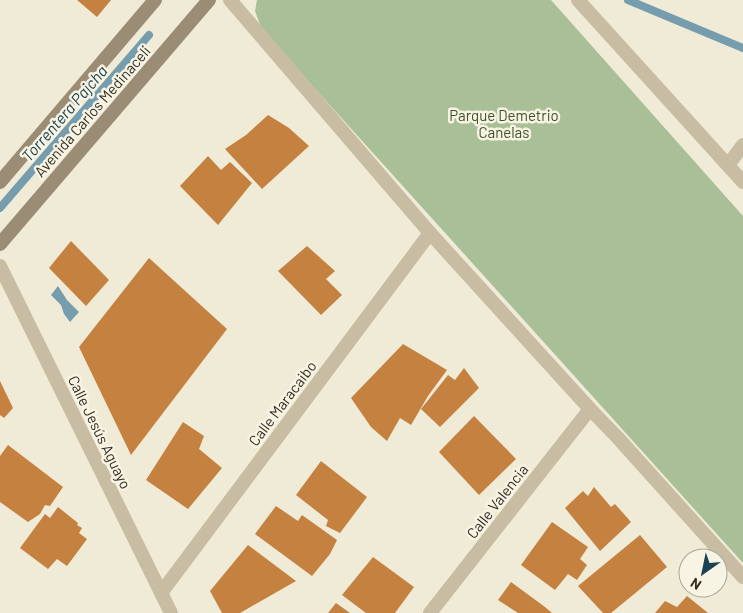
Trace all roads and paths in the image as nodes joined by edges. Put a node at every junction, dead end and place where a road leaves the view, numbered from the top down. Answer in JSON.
{"nodes":[{"id":1,"x":155,"y":0,"type":"edge"},
{"id":2,"x":209,"y":0,"type":"edge"},
{"id":3,"x":230,"y":0,"type":"edge"},
{"id":4,"x":578,"y":0,"type":"edge"},
{"id":5,"x":743,"y":145,"type":"edge"},
{"id":6,"x":728,"y":165,"type":"junction"},
{"id":7,"x":0,"y":182,"type":"edge"},
{"id":8,"x":743,"y":182,"type":"edge"},
{"id":9,"x":430,"y":233,"type":"junction"},
{"id":10,"x":0,"y":244,"type":"edge"},
{"id":11,"x":0,"y":266,"type":"edge"},
{"id":12,"x":590,"y":409,"type":"junction"},
{"id":13,"x":743,"y":577,"type":"edge"},
{"id":14,"x":161,"y":593,"type":"junction"},
{"id":15,"x":171,"y":613,"type":"edge"},
{"id":16,"x":430,"y":613,"type":"edge"}],
"edges":[{"from":1,"to":7,"type":"main road","name":"Avenida Carlos Medinaceli"},
{"from":2,"to":10,"type":"main road","name":"Avenida Carlos Medinaceli"},
{"from":3,"to":9,"type":"street"},
{"from":4,"to":6,"type":"street"},
{"from":5,"to":6,"type":"street"},
{"from":6,"to":8,"type":"street"},
{"from":9,"to":12,"type":"street"},
{"from":9,"to":14,"type":"street","name":"Calle Maracaibo"},
{"from":11,"to":14,"type":"street","name":"Calle Jesús Aguayo"},
{"from":12,"to":13,"type":"street"},
{"from":12,"to":16,"type":"street","name":"Calle Valencia"},
{"from":14,"to":15,"type":"street","name":"Calle Jesús Aguayo"}]}
